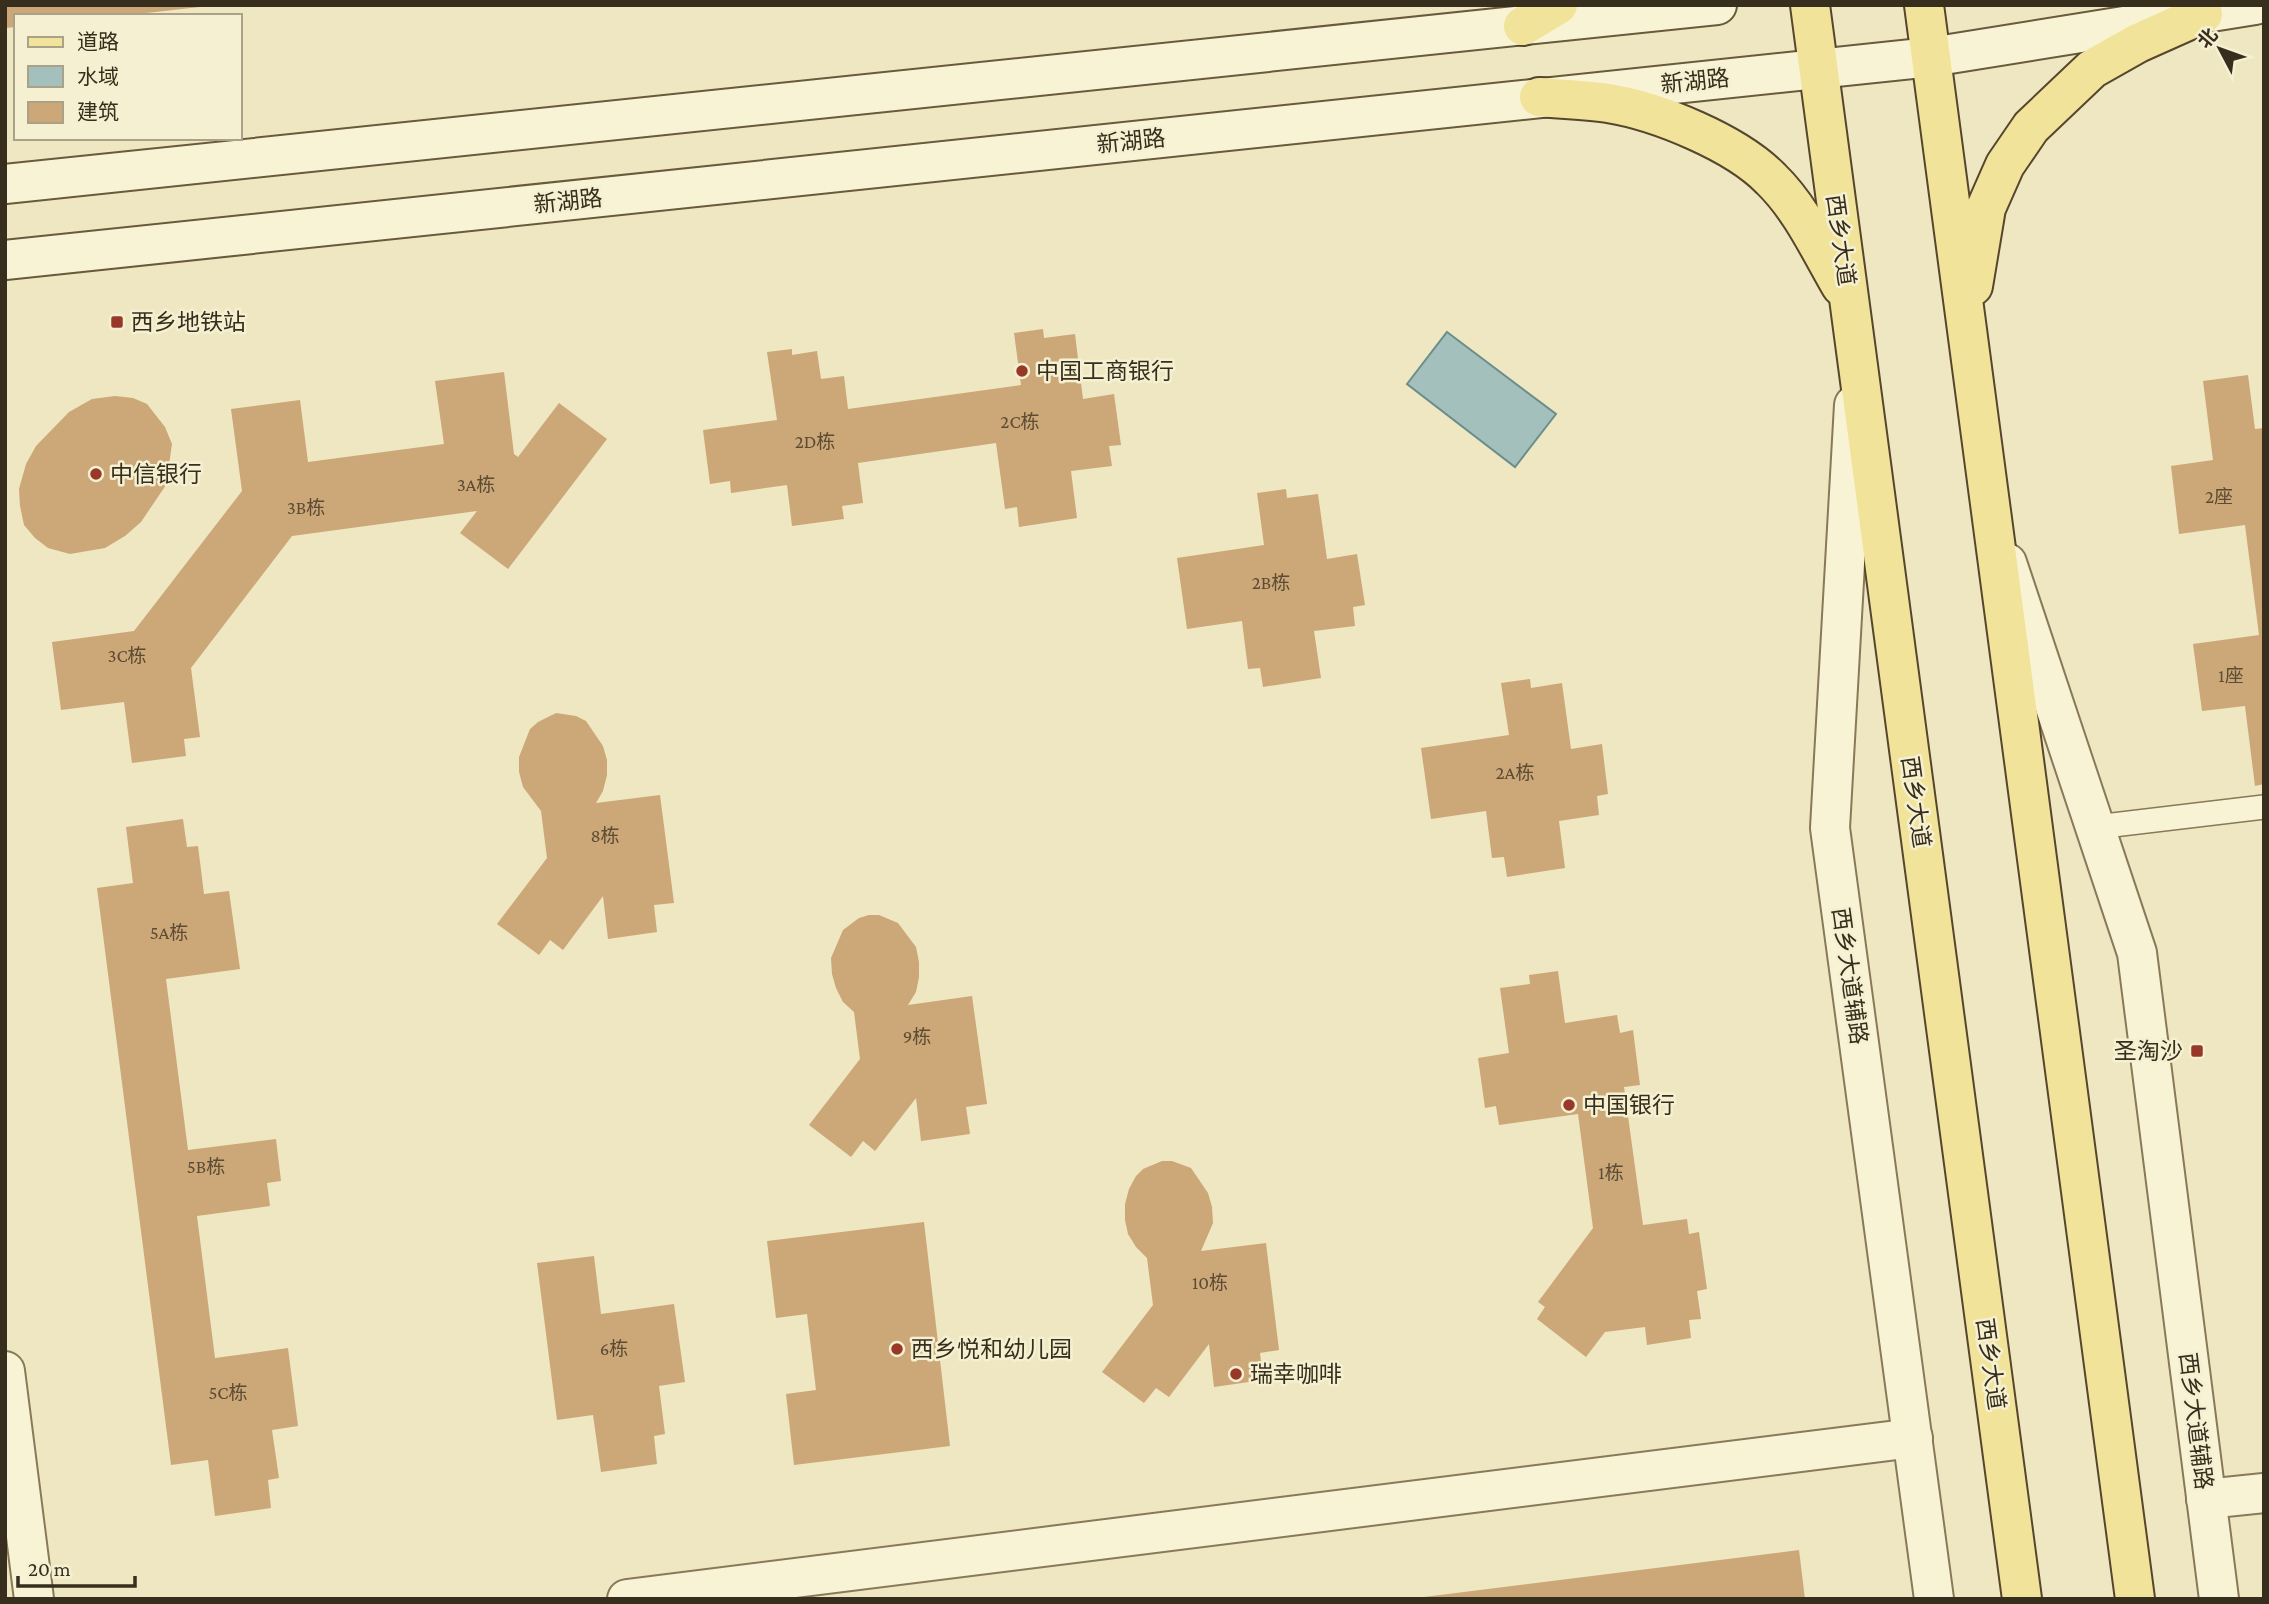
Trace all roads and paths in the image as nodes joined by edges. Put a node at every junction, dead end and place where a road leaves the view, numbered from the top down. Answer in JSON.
{"nodes":[{"id":1,"x":1558,"y":5,"type":"edge"},
{"id":2,"x":1717,"y":5,"type":"edge"},
{"id":3,"x":1810,"y":5,"type":"edge"},
{"id":4,"x":1924,"y":5,"type":"edge"},
{"id":5,"x":2256,"y":5,"type":"edge"},
{"id":6,"x":2203,"y":14,"type":"junction"},
{"id":7,"x":1522,"y":26,"type":"junction"},
{"id":8,"x":1931,"y":57,"type":"junction"},
{"id":9,"x":1819,"y":69,"type":"junction"},
{"id":10,"x":1539,"y":97,"type":"junction"},
{"id":11,"x":5,"y":184,"type":"edge"},
{"id":12,"x":5,"y":260,"type":"edge"},
{"id":13,"x":1849,"y":299,"type":"junction"},
{"id":14,"x":1966,"y":330,"type":"junction"},
{"id":15,"x":1857,"y":351,"type":"junction"},
{"id":16,"x":1990,"y":513,"type":"junction"},
{"id":17,"x":2264,"y":807,"type":"edge"},
{"id":18,"x":2096,"y":827,"type":"junction"},
{"id":19,"x":5,"y":1371,"type":"edge"},
{"id":20,"x":1913,"y":1438,"type":"junction"},
{"id":21,"x":2264,"y":1493,"type":"edge"},
{"id":22,"x":2206,"y":1499,"type":"junction"},
{"id":23,"x":34,"y":1599,"type":"edge"},
{"id":24,"x":627,"y":1599,"type":"edge"},
{"id":25,"x":1934,"y":1599,"type":"edge"},
{"id":26,"x":2022,"y":1599,"type":"edge"},
{"id":27,"x":2135,"y":1599,"type":"edge"},
{"id":28,"x":2219,"y":1599,"type":"edge"}],
"edges":[{"from":1,"to":7,"type":"main road"},
{"from":2,"to":7,"type":"main road"},
{"from":3,"to":9,"type":"main road","name":"西乡大道"},
{"from":4,"to":8,"type":"main road"},
{"from":5,"to":6,"type":"main road","name":"新湖路"},
{"from":6,"to":8,"type":"main road","name":"新湖路"},
{"from":6,"to":14,"type":"main road"},
{"from":7,"to":11,"type":"main road"},
{"from":8,"to":9,"type":"main road","name":"新湖路"},
{"from":8,"to":14,"type":"main road"},
{"from":9,"to":10,"type":"main road","name":"新湖路"},
{"from":9,"to":13,"type":"main road","name":"西乡大道"},
{"from":10,"to":12,"type":"main road","name":"新湖路"},
{"from":10,"to":13,"type":"main road"},
{"from":13,"to":15,"type":"main road","name":"西乡大道"},
{"from":14,"to":16,"type":"main road"},
{"from":15,"to":20,"type":"main road","name":"西乡大道辅路"},
{"from":15,"to":26,"type":"main road","name":"西乡大道"},
{"from":16,"to":18,"type":"main road","name":"西乡大道辅路"},
{"from":16,"to":27,"type":"main road"},
{"from":17,"to":18,"type":"lane"},
{"from":18,"to":22,"type":"main road","name":"西乡大道辅路"},
{"from":19,"to":23,"type":"main road"},
{"from":20,"to":24,"type":"main road"},
{"from":20,"to":25,"type":"main road","name":"西乡大道辅路"},
{"from":21,"to":22,"type":"main road"},
{"from":22,"to":28,"type":"main road","name":"西乡大道辅路"}]}
